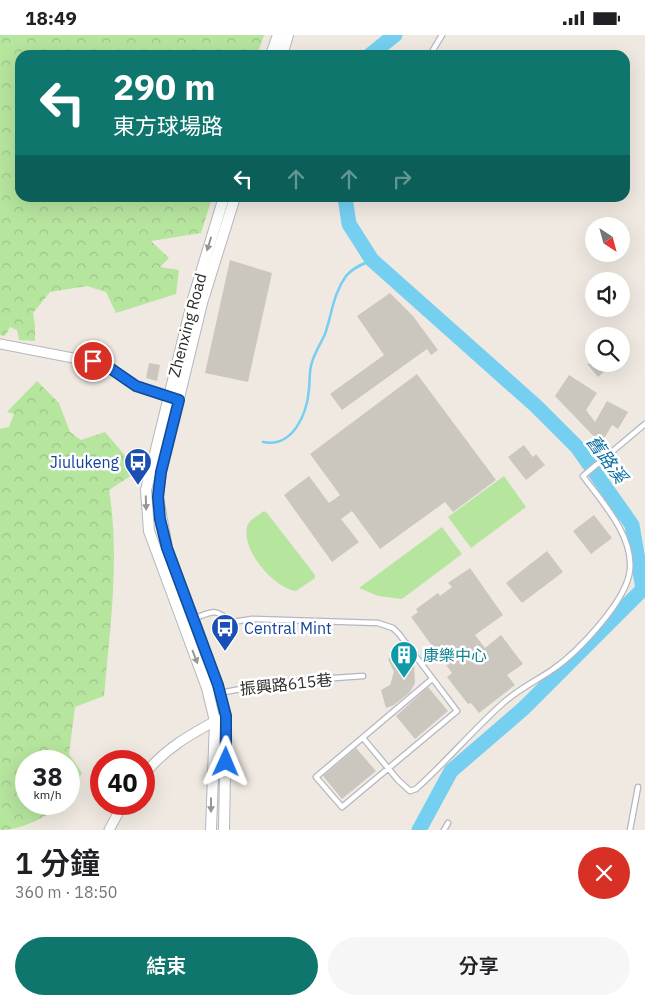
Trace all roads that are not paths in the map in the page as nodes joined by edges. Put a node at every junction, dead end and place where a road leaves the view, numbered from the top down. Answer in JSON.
{"nodes":[{"id":1,"x":278,"y":35,"type":"edge"},
{"id":2,"x":288,"y":35,"type":"edge"},
{"id":3,"x":442,"y":35,"type":"edge"},
{"id":4,"x":272,"y":50,"type":"edge"},
{"id":5,"x":284,"y":50,"type":"edge"},
{"id":6,"x":433,"y":50,"type":"edge"},
{"id":7,"x":222,"y":202,"type":"edge"},
{"id":8,"x":234,"y":202,"type":"edge"},
{"id":9,"x":0,"y":344,"type":"edge"},
{"id":10,"x":174,"y":398,"type":"junction"},
{"id":11,"x":645,"y":424,"type":"edge"},
{"id":12,"x":194,"y":619,"type":"junction"},
{"id":13,"x":182,"y":623,"type":"junction"},
{"id":14,"x":363,"y":676,"type":"dead end"},
{"id":15,"x":432,"y":679,"type":"junction"},
{"id":16,"x":220,"y":693,"type":"junction"},
{"id":17,"x":209,"y":697,"type":"junction"},
{"id":18,"x":226,"y":716,"type":"junction"},
{"id":19,"x":215,"y":721,"type":"junction"},
{"id":20,"x":363,"y":739,"type":"junction"},
{"id":21,"x":155,"y":763,"type":"edge"},
{"id":22,"x":388,"y":768,"type":"junction"},
{"id":23,"x":638,"y":787,"type":"dead end"},
{"id":24,"x":117,"y":815,"type":"edge"},
{"id":25,"x":448,"y":823,"type":"dead end"},
{"id":26,"x":109,"y":830,"type":"edge"},
{"id":27,"x":211,"y":830,"type":"edge"},
{"id":28,"x":224,"y":830,"type":"edge"},
{"id":29,"x":444,"y":830,"type":"edge"},
{"id":30,"x":630,"y":830,"type":"edge"}],
"edges":[{"from":1,"to":4,"type":"street"},
{"from":2,"to":5,"type":"street"},
{"from":3,"to":6,"type":"lane"},
{"from":7,"to":10,"type":"street","name":"Zhenxing Road","one_way":true},
{"from":8,"to":10,"type":"street","name":"Zhenxing Road"},
{"from":9,"to":10,"type":"street"},
{"from":10,"to":12,"type":"street","name":"Zhenxing Road"},
{"from":10,"to":13,"type":"street","name":"Zhenxing Road","one_way":true},
{"from":11,"to":22,"type":"lane"},
{"from":12,"to":13,"type":"lane"},
{"from":12,"to":15,"type":"lane"},
{"from":12,"to":16,"type":"street","name":"Zhenxing Road"},
{"from":13,"to":17,"type":"street","name":"Zhenxing Road","one_way":true},
{"from":14,"to":16,"type":"lane","name":"振興路615巷"},
{"from":15,"to":20,"type":"lane"},
{"from":15,"to":22,"type":"lane"},
{"from":16,"to":17,"type":"lane","name":"振興路615巷"},
{"from":16,"to":18,"type":"street","name":"Zhenxing Road"},
{"from":17,"to":19,"type":"street","name":"Zhenxing Road"},
{"from":18,"to":19,"type":"street"},
{"from":18,"to":28,"type":"street","name":"Zhenxing Road"},
{"from":19,"to":21,"type":"street"},
{"from":19,"to":27,"type":"street","name":"Zhenxing Road","one_way":true},
{"from":20,"to":22,"type":"lane"},
{"from":20,"to":22,"type":"lane"},
{"from":23,"to":30,"type":"lane"},
{"from":24,"to":26,"type":"street"},
{"from":25,"to":29,"type":"lane"}]}
